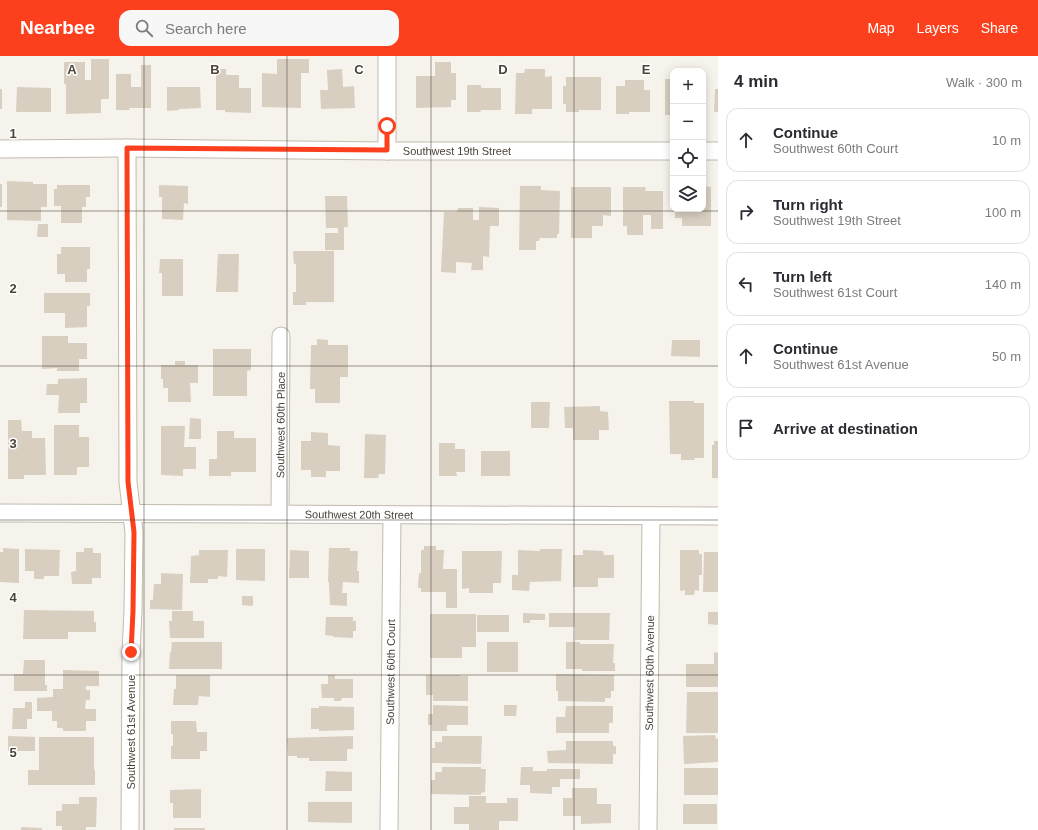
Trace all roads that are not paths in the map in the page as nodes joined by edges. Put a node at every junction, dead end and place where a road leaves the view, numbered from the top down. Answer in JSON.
{"nodes":[{"id":1,"x":387,"y":56,"type":"edge"},
{"id":2,"x":127,"y":148,"type":"junction"},
{"id":3,"x":0,"y":149,"type":"edge"},
{"id":4,"x":387,"y":150,"type":"junction"},
{"id":5,"x":670,"y":151,"type":"edge"},
{"id":6,"x":706,"y":151,"type":"edge"},
{"id":7,"x":718,"y":151,"type":"edge"},
{"id":8,"x":281,"y":336,"type":"dead end"},
{"id":9,"x":0,"y":513,"type":"edge"},
{"id":10,"x":132,"y":514,"type":"junction"},
{"id":11,"x":280,"y":514,"type":"junction"},
{"id":12,"x":392,"y":515,"type":"junction"},
{"id":13,"x":651,"y":516,"type":"junction"},
{"id":14,"x":718,"y":516,"type":"edge"},
{"id":15,"x":130,"y":830,"type":"edge"},
{"id":16,"x":390,"y":830,"type":"edge"},
{"id":17,"x":648,"y":830,"type":"edge"}],
"edges":[{"from":1,"to":4,"type":"street"},
{"from":2,"to":3,"type":"street","name":"Southwest 19th Street"},
{"from":2,"to":4,"type":"street","name":"Southwest 19th Street"},
{"from":2,"to":10,"type":"street","name":"Southwest 61st Avenue"},
{"from":4,"to":5,"type":"street","name":"Southwest 19th Street"},
{"from":6,"to":7,"type":"street"},
{"from":8,"to":11,"type":"street","name":"Southwest 60th Place"},
{"from":9,"to":10,"type":"street","name":"Southwest 20th Street"},
{"from":10,"to":11,"type":"street","name":"Southwest 20th Street"},
{"from":10,"to":15,"type":"street","name":"Southwest 61st Avenue"},
{"from":11,"to":12,"type":"street","name":"Southwest 20th Street"},
{"from":12,"to":13,"type":"street","name":"Southwest 20th Street"},
{"from":12,"to":16,"type":"street","name":"Southwest 60th Court"},
{"from":13,"to":14,"type":"street","name":"Southwest 20th Street"},
{"from":13,"to":17,"type":"street","name":"Southwest 60th Avenue"}]}
